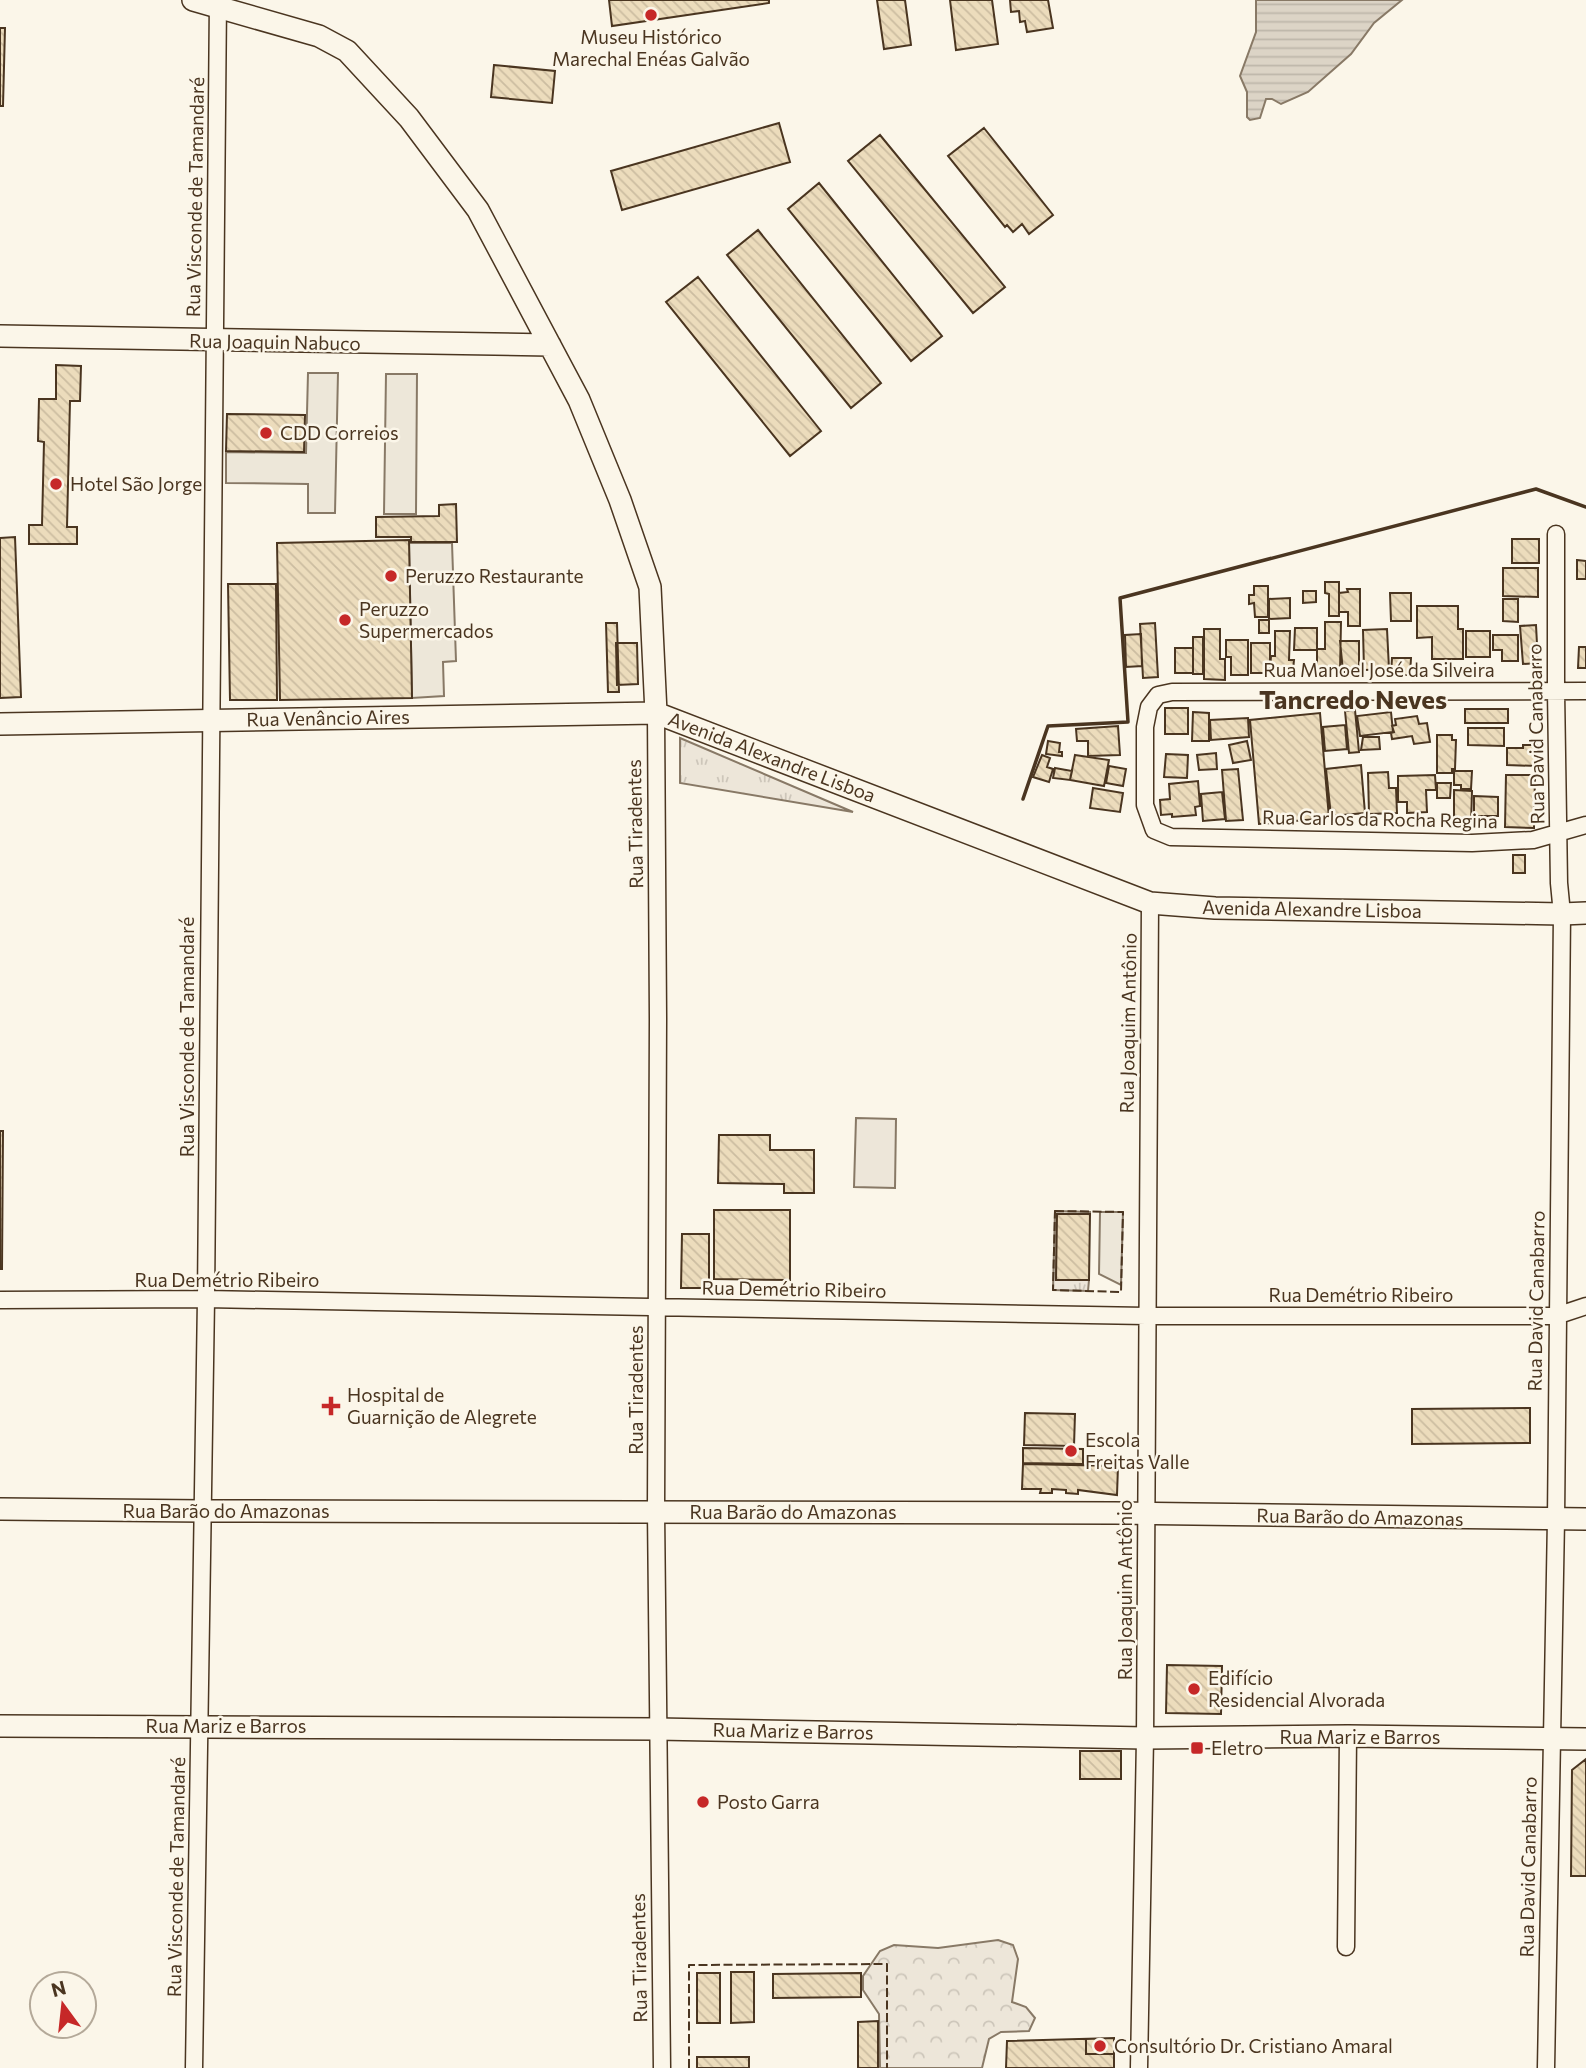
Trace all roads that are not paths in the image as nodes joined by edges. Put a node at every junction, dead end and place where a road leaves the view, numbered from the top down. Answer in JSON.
{"nodes":[{"id":1,"x":193,"y":0,"type":"edge"},
{"id":2,"x":218,"y":3,"type":"edge"},
{"id":3,"x":0,"y":337,"type":"edge"},
{"id":4,"x":214,"y":341,"type":"junction"},
{"id":5,"x":550,"y":345,"type":"junction"},
{"id":6,"x":1556,"y":534,"type":"dead end"},
{"id":7,"x":1556,"y":691,"type":"junction"},
{"id":8,"x":1586,"y":691,"type":"edge"},
{"id":9,"x":656,"y":713,"type":"junction"},
{"id":10,"x":210,"y":719,"type":"junction"},
{"id":11,"x":0,"y":724,"type":"edge"},
{"id":12,"x":1586,"y":825,"type":"edge"},
{"id":13,"x":1559,"y":833,"type":"junction"},
{"id":14,"x":1171,"y":837,"type":"joint"},
{"id":15,"x":1150,"y":903,"type":"junction"},
{"id":16,"x":1586,"y":913,"type":"edge"},
{"id":17,"x":1562,"y":914,"type":"junction"},
{"id":18,"x":206,"y":1299,"type":"junction"},
{"id":19,"x":0,"y":1300,"type":"edge"},
{"id":20,"x":1586,"y":1306,"type":"edge"},
{"id":21,"x":658,"y":1307,"type":"junction"},
{"id":22,"x":1146,"y":1316,"type":"junction"},
{"id":23,"x":1556,"y":1316,"type":"junction"},
{"id":24,"x":0,"y":1509,"type":"edge"},
{"id":25,"x":203,"y":1511,"type":"junction"},
{"id":26,"x":656,"y":1511,"type":"junction"},
{"id":27,"x":1146,"y":1514,"type":"junction"},
{"id":28,"x":1556,"y":1519,"type":"junction"},
{"id":29,"x":1586,"y":1519,"type":"edge"},
{"id":30,"x":0,"y":1726,"type":"edge"},
{"id":31,"x":200,"y":1726,"type":"junction"},
{"id":32,"x":657,"y":1729,"type":"junction"},
{"id":33,"x":1348,"y":1736,"type":"junction"},
{"id":34,"x":1145,"y":1738,"type":"junction"},
{"id":35,"x":1551,"y":1738,"type":"junction"},
{"id":36,"x":1586,"y":1739,"type":"edge"},
{"id":37,"x":1346,"y":1947,"type":"dead end"},
{"id":38,"x":194,"y":2068,"type":"edge"},
{"id":39,"x":662,"y":2068,"type":"edge"},
{"id":40,"x":1139,"y":2068,"type":"edge"},
{"id":41,"x":1546,"y":2068,"type":"edge"}],
"edges":[{"from":1,"to":2,"type":"street","name":"Avenida Alexandre Lisboa"},
{"from":2,"to":4,"type":"street","name":"Rua Visconde de Tamandaré"},
{"from":2,"to":5,"type":"street","name":"Avenida Alexandre Lisboa"},
{"from":3,"to":4,"type":"street","name":"Rua Joaquin Nabuco"},
{"from":4,"to":5,"type":"street","name":"Rua Joaquin Nabuco"},
{"from":4,"to":10,"type":"street","name":"Rua Visconde de Tamandaré"},
{"from":5,"to":9,"type":"street","name":"Avenida Alexandre Lisboa"},
{"from":6,"to":7,"type":"street","name":"Rua David Canabarro"},
{"from":7,"to":8,"type":"street","name":"Rua Manoel José da Silveira"},
{"from":7,"to":13,"type":"street","name":"Rua David Canabarro"},
{"from":7,"to":14,"type":"street","name":"Rua Manoel José da Silveira"},
{"from":9,"to":10,"type":"street","name":"Rua Venâncio Aires"},
{"from":9,"to":15,"type":"street","name":"Avenida Alexandre Lisboa"},
{"from":9,"to":21,"type":"street","name":"Rua Tiradentes"},
{"from":10,"to":11,"type":"street","name":"Rua Venâncio Aires"},
{"from":10,"to":18,"type":"street","name":"Rua Visconde de Tamandaré"},
{"from":12,"to":13,"type":"street","name":"Rua Carlos da Rocha Regina"},
{"from":13,"to":14,"type":"street","name":"Rua Carlos da Rocha Regina"},
{"from":13,"to":17,"type":"street","name":"Rua David Canabarro"},
{"from":15,"to":17,"type":"street","name":"Avenida Alexandre Lisboa"},
{"from":15,"to":22,"type":"street","name":"Rua Joaquim Antônio"},
{"from":16,"to":17,"type":"street","name":"Avenida Alexandre Lisboa"},
{"from":17,"to":23,"type":"street","name":"Rua David Canabarro"},
{"from":18,"to":19,"type":"street","name":"Rua Demétrio Ribeiro"},
{"from":18,"to":21,"type":"street","name":"Rua Demétrio Ribeiro"},
{"from":18,"to":25,"type":"street","name":"Rua Visconde de Tamandaré"},
{"from":20,"to":23,"type":"street","name":"Rua Demétrio Ribeiro"},
{"from":21,"to":22,"type":"street","name":"Rua Demétrio Ribeiro"},
{"from":21,"to":26,"type":"street","name":"Rua Tiradentes"},
{"from":22,"to":23,"type":"street","name":"Rua Demétrio Ribeiro"},
{"from":22,"to":27,"type":"street","name":"Rua Joaquim Antônio"},
{"from":23,"to":28,"type":"street","name":"Rua David Canabarro"},
{"from":24,"to":25,"type":"street","name":"Rua Barão do Amazonas"},
{"from":25,"to":26,"type":"street","name":"Rua Barão do Amazonas"},
{"from":25,"to":31,"type":"street","name":"Rua Visconde de Tamandaré"},
{"from":26,"to":27,"type":"street","name":"Rua Barão do Amazonas"},
{"from":26,"to":32,"type":"street","name":"Rua Tiradentes"},
{"from":27,"to":28,"type":"street","name":"Rua Barão do Amazonas"},
{"from":27,"to":34,"type":"street","name":"Rua Joaquim Antônio"},
{"from":28,"to":29,"type":"street","name":"Rua Barão do Amazonas"},
{"from":28,"to":35,"type":"street","name":"Rua David Canabarro"},
{"from":30,"to":31,"type":"street","name":"Rua Mariz e Barros"},
{"from":31,"to":32,"type":"street","name":"Rua Mariz e Barros"},
{"from":31,"to":38,"type":"street","name":"Rua Visconde de Tamandaré"},
{"from":32,"to":34,"type":"street","name":"Rua Mariz e Barros"},
{"from":32,"to":39,"type":"street","name":"Rua Tiradentes"},
{"from":33,"to":34,"type":"street","name":"Rua Mariz e Barros"},
{"from":33,"to":35,"type":"street","name":"Rua Mariz e Barros"},
{"from":33,"to":37,"type":"street"},
{"from":34,"to":40,"type":"street","name":"Rua Joaquim Antônio"},
{"from":35,"to":36,"type":"street","name":"Rua Mariz e Barros"},
{"from":35,"to":41,"type":"street","name":"Rua David Canabarro"}]}
